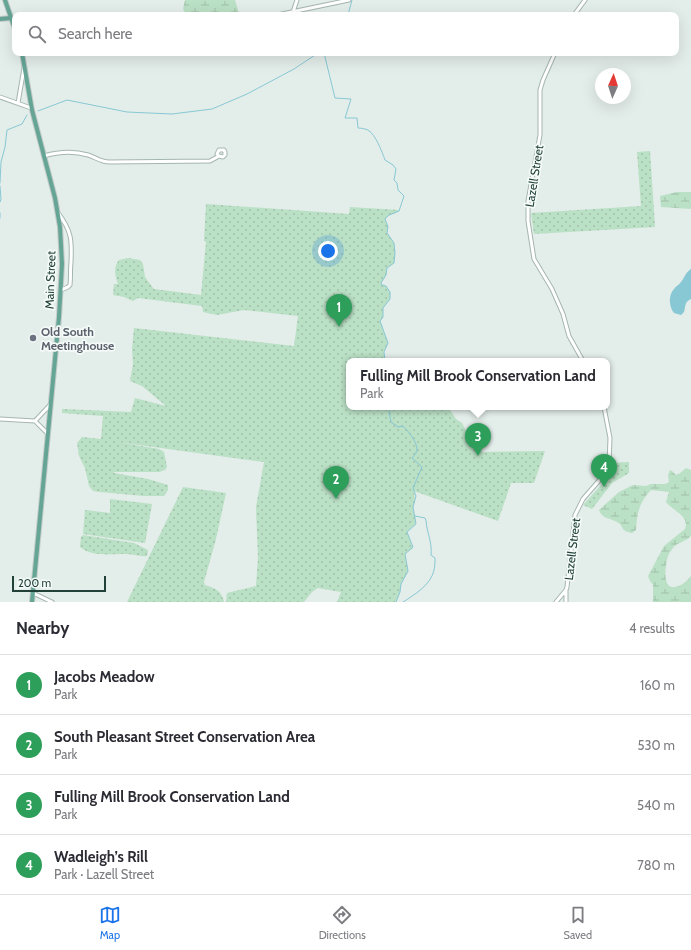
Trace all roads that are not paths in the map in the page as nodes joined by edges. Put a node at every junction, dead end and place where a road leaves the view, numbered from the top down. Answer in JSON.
{"nodes":[{"id":1,"x":5,"y":0,"type":"edge"},
{"id":2,"x":297,"y":0,"type":"edge"},
{"id":3,"x":349,"y":0,"type":"edge"},
{"id":4,"x":585,"y":0,"type":"edge"},
{"id":5,"x":293,"y":12,"type":"joint"},
{"id":6,"x":576,"y":12,"type":"edge"},
{"id":7,"x":12,"y":16,"type":"edge"},
{"id":8,"x":12,"y":18,"type":"edge"},
{"id":9,"x":0,"y":19,"type":"edge"},
{"id":10,"x":22,"y":56,"type":"edge"},
{"id":11,"x":554,"y":56,"type":"edge"},
{"id":12,"x":24,"y":65,"type":"junction"},
{"id":13,"x":27,"y":82,"type":"junction"},
{"id":14,"x":21,"y":85,"type":"junction"},
{"id":15,"x":0,"y":97,"type":"edge"},
{"id":16,"x":18,"y":103,"type":"junction"},
{"id":17,"x":31,"y":108,"type":"junction"},
{"id":18,"x":44,"y":156,"type":"junction"},
{"id":19,"x":219,"y":156,"type":"dead end"},
{"id":20,"x":58,"y":213,"type":"junction"},
{"id":21,"x":61,"y":290,"type":"junction"},
{"id":22,"x":581,"y":358,"type":"edge"},
{"id":23,"x":50,"y":405,"type":"junction"},
{"id":24,"x":605,"y":410,"type":"edge"},
{"id":25,"x":0,"y":419,"type":"edge"},
{"id":26,"x":35,"y":421,"type":"junction"},
{"id":27,"x":48,"y":433,"type":"junction"},
{"id":28,"x":566,"y":590,"type":"junction"},
{"id":29,"x":33,"y":593,"type":"junction"},
{"id":30,"x":46,"y":601,"type":"edge"},
{"id":31,"x":32,"y":602,"type":"edge"},
{"id":32,"x":52,"y":602,"type":"edge"},
{"id":33,"x":556,"y":602,"type":"edge"},
{"id":34,"x":566,"y":602,"type":"edge"}],
"edges":[{"from":1,"to":7,"type":"main road"},
{"from":2,"to":5,"type":"street"},
{"from":3,"to":5,"type":"street"},
{"from":4,"to":6,"type":"street"},
{"from":8,"to":9,"type":"main road"},
{"from":10,"to":12,"type":"main road","name":"Main Street"},
{"from":11,"to":22,"type":"street","name":"Lazell Street"},
{"from":12,"to":13,"type":"main road","name":"Main Street"},
{"from":12,"to":14,"type":"street","name":"Main Street"},
{"from":13,"to":14,"type":"street"},
{"from":13,"to":17,"type":"main road","name":"Main Street"},
{"from":14,"to":16,"type":"street","name":"Main Street"},
{"from":15,"to":16,"type":"street"},
{"from":16,"to":17,"type":"street"},
{"from":17,"to":18,"type":"main road","name":"Main Street"},
{"from":18,"to":19,"type":"street"},
{"from":18,"to":20,"type":"main road","name":"Main Street"},
{"from":20,"to":21,"type":"main road","name":"Main Street"},
{"from":20,"to":21,"type":"street"},
{"from":21,"to":23,"type":"main road","name":"Main Street"},
{"from":23,"to":26,"type":"street"},
{"from":23,"to":27,"type":"main road","name":"Main Street"},
{"from":24,"to":28,"type":"street","name":"Lazell Street"},
{"from":25,"to":26,"type":"street"},
{"from":26,"to":27,"type":"street"},
{"from":27,"to":29,"type":"main road","name":"Main Street"},
{"from":28,"to":33,"type":"street","name":"Lazell Street"},
{"from":28,"to":34,"type":"street"},
{"from":29,"to":30,"type":"street"},
{"from":29,"to":31,"type":"main road","name":"Main Street"},
{"from":30,"to":32,"type":"street"}]}
